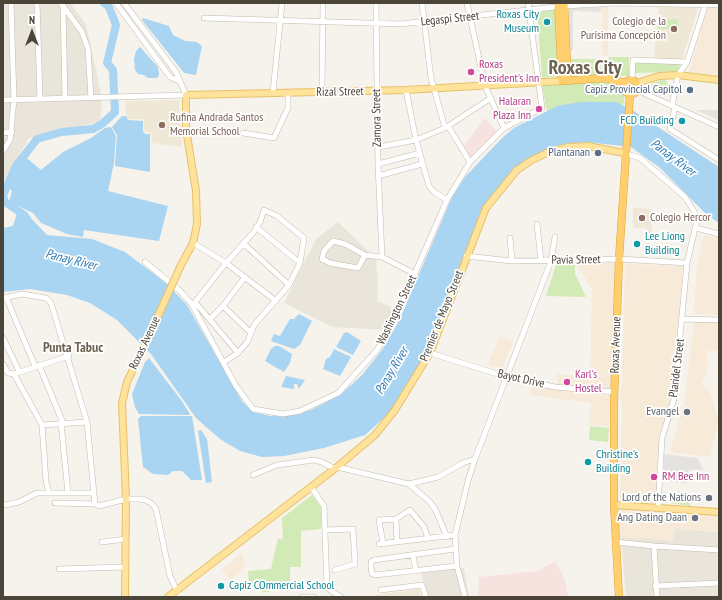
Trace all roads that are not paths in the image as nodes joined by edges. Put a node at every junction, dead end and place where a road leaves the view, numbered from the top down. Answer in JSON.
{"nodes":[{"id":1,"x":11,"y":3,"type":"edge"},
{"id":2,"x":37,"y":3,"type":"edge"},
{"id":3,"x":116,"y":3,"type":"edge"},
{"id":4,"x":124,"y":3,"type":"edge"},
{"id":5,"x":282,"y":3,"type":"edge"},
{"id":6,"x":324,"y":3,"type":"edge"},
{"id":7,"x":376,"y":3,"type":"edge"},
{"id":8,"x":422,"y":3,"type":"edge"},
{"id":9,"x":467,"y":3,"type":"edge"},
{"id":10,"x":528,"y":3,"type":"edge"},
{"id":11,"x":706,"y":3,"type":"edge"},
{"id":12,"x":62,"y":4,"type":"edge"},
{"id":13,"x":561,"y":4,"type":"edge"},
{"id":14,"x":719,"y":5,"type":"edge"},
{"id":15,"x":529,"y":9,"type":"junction"},
{"id":16,"x":204,"y":18,"type":"dead end"},
{"id":17,"x":470,"y":18,"type":"junction"},
{"id":18,"x":281,"y":21,"type":"junction"},
{"id":19,"x":424,"y":22,"type":"junction"},
{"id":20,"x":323,"y":23,"type":"junction"},
{"id":21,"x":377,"y":24,"type":"junction"},
{"id":22,"x":687,"y":62,"type":"junction"},
{"id":23,"x":678,"y":75,"type":"junction"},
{"id":24,"x":719,"y":80,"type":"edge"},
{"id":25,"x":179,"y":81,"type":"junction"},
{"id":26,"x":565,"y":81,"type":"junction"},
{"id":27,"x":537,"y":83,"type":"junction"},
{"id":28,"x":633,"y":84,"type":"junction"},
{"id":29,"x":485,"y":86,"type":"junction"},
{"id":30,"x":433,"y":88,"type":"junction"},
{"id":31,"x":406,"y":90,"type":"junction"},
{"id":32,"x":377,"y":91,"type":"junction"},
{"id":33,"x":273,"y":92,"type":"junction"},
{"id":34,"x":322,"y":92,"type":"junction"},
{"id":35,"x":288,"y":93,"type":"junction"},
{"id":36,"x":630,"y":94,"type":"junction"},
{"id":37,"x":186,"y":95,"type":"junction"},
{"id":38,"x":65,"y":98,"type":"junction"},
{"id":39,"x":91,"y":98,"type":"junction"},
{"id":40,"x":490,"y":98,"type":"junction"},
{"id":41,"x":40,"y":99,"type":"junction"},
{"id":42,"x":3,"y":100,"type":"edge"},
{"id":43,"x":14,"y":100,"type":"junction"},
{"id":44,"x":674,"y":106,"type":"junction"},
{"id":45,"x":447,"y":127,"type":"junction"},
{"id":46,"x":504,"y":128,"type":"junction"},
{"id":47,"x":719,"y":128,"type":"edge"},
{"id":48,"x":12,"y":132,"type":"junction"},
{"id":49,"x":3,"y":133,"type":"edge"},
{"id":50,"x":243,"y":133,"type":"dead end"},
{"id":51,"x":416,"y":140,"type":"junction"},
{"id":52,"x":379,"y":147,"type":"junction"},
{"id":53,"x":625,"y":150,"type":"junction"},
{"id":54,"x":3,"y":151,"type":"edge"},
{"id":55,"x":420,"y":153,"type":"junction"},
{"id":56,"x":719,"y":160,"type":"edge"},
{"id":57,"x":470,"y":162,"type":"junction"},
{"id":58,"x":378,"y":164,"type":"junction"},
{"id":59,"x":422,"y":164,"type":"junction"},
{"id":60,"x":378,"y":176,"type":"junction"},
{"id":61,"x":447,"y":200,"type":"junction"},
{"id":62,"x":537,"y":224,"type":"dead end"},
{"id":63,"x":256,"y":227,"type":"junction"},
{"id":64,"x":696,"y":228,"type":"junction"},
{"id":65,"x":719,"y":234,"type":"edge"},
{"id":66,"x":555,"y":237,"type":"dead end"},
{"id":67,"x":510,"y":238,"type":"dead end"},
{"id":68,"x":192,"y":243,"type":"junction"},
{"id":69,"x":243,"y":243,"type":"junction"},
{"id":70,"x":365,"y":255,"type":"junction"},
{"id":71,"x":466,"y":256,"type":"junction"},
{"id":72,"x":382,"y":257,"type":"junction"},
{"id":73,"x":619,"y":259,"type":"junction"},
{"id":74,"x":512,"y":261,"type":"junction"},
{"id":75,"x":542,"y":261,"type":"junction"},
{"id":76,"x":550,"y":261,"type":"junction"},
{"id":77,"x":144,"y":262,"type":"dead end"},
{"id":78,"x":226,"y":263,"type":"junction"},
{"id":79,"x":300,"y":263,"type":"junction"},
{"id":80,"x":687,"y":263,"type":"junction"},
{"id":81,"x":415,"y":274,"type":"junction"},
{"id":82,"x":245,"y":278,"type":"junction"},
{"id":83,"x":289,"y":285,"type":"junction"},
{"id":84,"x":5,"y":298,"type":"edge"},
{"id":85,"x":276,"y":301,"type":"junction"},
{"id":86,"x":223,"y":306,"type":"junction"},
{"id":87,"x":210,"y":319,"type":"junction"},
{"id":88,"x":683,"y":319,"type":"junction"},
{"id":89,"x":719,"y":320,"type":"edge"},
{"id":90,"x":251,"y":333,"type":"junction"},
{"id":91,"x":3,"y":338,"type":"edge"},
{"id":92,"x":238,"y":353,"type":"junction"},
{"id":93,"x":430,"y":353,"type":"junction"},
{"id":94,"x":69,"y":356,"type":"junction"},
{"id":95,"x":224,"y":362,"type":"junction"},
{"id":96,"x":3,"y":364,"type":"edge"},
{"id":97,"x":37,"y":365,"type":"junction"},
{"id":98,"x":16,"y":372,"type":"junction"},
{"id":99,"x":507,"y":377,"type":"junction"},
{"id":100,"x":615,"y":392,"type":"junction"},
{"id":101,"x":87,"y":422,"type":"junction"},
{"id":102,"x":62,"y":423,"type":"junction"},
{"id":103,"x":42,"y":425,"type":"junction"},
{"id":104,"x":475,"y":459,"type":"junction"},
{"id":105,"x":336,"y":468,"type":"junction"},
{"id":106,"x":252,"y":475,"type":"dead end"},
{"id":107,"x":409,"y":484,"type":"junction"},
{"id":108,"x":311,"y":487,"type":"junction"},
{"id":109,"x":49,"y":493,"type":"junction"},
{"id":110,"x":68,"y":493,"type":"junction"},
{"id":111,"x":94,"y":493,"type":"junction"},
{"id":112,"x":126,"y":499,"type":"junction"},
{"id":113,"x":55,"y":503,"type":"dead end"},
{"id":114,"x":95,"y":504,"type":"junction"},
{"id":115,"x":5,"y":505,"type":"dead end"},
{"id":116,"x":614,"y":505,"type":"junction"},
{"id":117,"x":658,"y":508,"type":"junction"},
{"id":118,"x":719,"y":512,"type":"edge"},
{"id":119,"x":396,"y":519,"type":"junction"},
{"id":120,"x":325,"y":530,"type":"junction"},
{"id":121,"x":455,"y":535,"type":"junction"},
{"id":122,"x":448,"y":537,"type":"junction"},
{"id":123,"x":428,"y":538,"type":"junction"},
{"id":124,"x":126,"y":539,"type":"junction"},
{"id":125,"x":102,"y":542,"type":"dead end"},
{"id":126,"x":396,"y":542,"type":"junction"},
{"id":127,"x":615,"y":542,"type":"junction"},
{"id":128,"x":654,"y":546,"type":"junction"},
{"id":129,"x":455,"y":549,"type":"junction"},
{"id":130,"x":719,"y":550,"type":"edge"},
{"id":131,"x":413,"y":556,"type":"junction"},
{"id":132,"x":456,"y":566,"type":"junction"},
{"id":133,"x":125,"y":567,"type":"junction"},
{"id":134,"x":59,"y":569,"type":"dead end"},
{"id":135,"x":335,"y":570,"type":"dead end"},
{"id":136,"x":416,"y":571,"type":"junction"},
{"id":137,"x":719,"y":583,"type":"edge"},
{"id":138,"x":655,"y":586,"type":"junction"},
{"id":139,"x":381,"y":590,"type":"dead end"},
{"id":140,"x":177,"y":591,"type":"junction"},
{"id":141,"x":125,"y":597,"type":"edge"},
{"id":142,"x":168,"y":597,"type":"edge"},
{"id":143,"x":302,"y":597,"type":"edge"},
{"id":144,"x":313,"y":597,"type":"edge"},
{"id":145,"x":341,"y":597,"type":"edge"},
{"id":146,"x":426,"y":597,"type":"edge"},
{"id":147,"x":465,"y":597,"type":"edge"},
{"id":148,"x":619,"y":597,"type":"edge"},
{"id":149,"x":657,"y":597,"type":"edge"}],
"edges":[{"from":1,"to":43,"type":"street"},
{"from":2,"to":41,"type":"street"},
{"from":3,"to":25,"type":"street"},
{"from":4,"to":25,"type":"street"},
{"from":5,"to":18,"type":"street"},
{"from":6,"to":20,"type":"street"},
{"from":7,"to":21,"type":"street","name":"Zamora Street"},
{"from":8,"to":19,"type":"street"},
{"from":9,"to":17,"type":"street"},
{"from":10,"to":15,"type":"street"},
{"from":11,"to":13,"type":"street","name":"Legaspi Street"},
{"from":11,"to":14,"type":"street","name":"Legaspi Street"},
{"from":11,"to":22,"type":"street"},
{"from":12,"to":38,"type":"street"},
{"from":12,"to":39,"type":"street"},
{"from":13,"to":15,"type":"street","name":"Legaspi Street"},
{"from":13,"to":26,"type":"highway"},
{"from":15,"to":17,"type":"street","name":"Legaspi Street"},
{"from":15,"to":27,"type":"street"},
{"from":16,"to":18,"type":"street","name":"Legaspi Street"},
{"from":17,"to":19,"type":"street","name":"Legaspi Street"},
{"from":17,"to":29,"type":"street"},
{"from":18,"to":20,"type":"street","name":"Legaspi Street"},
{"from":18,"to":33,"type":"street"},
{"from":19,"to":21,"type":"street","name":"Legaspi Street"},
{"from":19,"to":30,"type":"street"},
{"from":20,"to":21,"type":"street","name":"Legaspi Street"},
{"from":20,"to":34,"type":"street"},
{"from":21,"to":32,"type":"street","name":"Zamora Street"},
{"from":22,"to":23,"type":"street"},
{"from":22,"to":28,"type":"street"},
{"from":23,"to":24,"type":"main road"},
{"from":23,"to":28,"type":"main road"},
{"from":23,"to":44,"type":"street"},
{"from":25,"to":37,"type":"street"},
{"from":26,"to":27,"type":"main road","name":"Rizal Street"},
{"from":26,"to":28,"type":"highway"},
{"from":27,"to":29,"type":"main road","name":"Rizal Street"},
{"from":27,"to":46,"type":"street","name":"Washington Street"},
{"from":28,"to":36,"type":"highway"},
{"from":28,"to":36,"type":"highway"},
{"from":28,"to":44,"type":"street"},
{"from":29,"to":30,"type":"main road","name":"Rizal Street"},
{"from":29,"to":40,"type":"street"},
{"from":30,"to":31,"type":"main road","name":"Rizal Street"},
{"from":30,"to":45,"type":"street"},
{"from":31,"to":32,"type":"main road","name":"Rizal Street"},
{"from":31,"to":51,"type":"street"},
{"from":32,"to":34,"type":"main road","name":"Rizal Street"},
{"from":32,"to":52,"type":"street","name":"Zamora Street"},
{"from":33,"to":35,"type":"main road","name":"Rizal Street"},
{"from":33,"to":37,"type":"main road","name":"Rizal Street"},
{"from":34,"to":35,"type":"main road","name":"Rizal Street"},
{"from":35,"to":50,"type":"street"},
{"from":36,"to":53,"type":"highway","name":"Roxas Avenue"},
{"from":37,"to":39,"type":"street","name":"Rizal Street"},
{"from":37,"to":68,"type":"main road","name":"Roxas Avenue"},
{"from":38,"to":39,"type":"street","name":"Rizal Street"},
{"from":38,"to":41,"type":"street","name":"Rizal Street"},
{"from":40,"to":45,"type":"street"},
{"from":40,"to":46,"type":"street"},
{"from":41,"to":43,"type":"street","name":"Rizal Street"},
{"from":42,"to":43,"type":"street","name":"Rizal Street"},
{"from":43,"to":48,"type":"street"},
{"from":44,"to":47,"type":"street"},
{"from":44,"to":56,"type":"street"},
{"from":45,"to":51,"type":"street"},
{"from":45,"to":57,"type":"street"},
{"from":46,"to":57,"type":"street","name":"Washington Street"},
{"from":48,"to":49,"type":"street"},
{"from":48,"to":54,"type":"street"},
{"from":51,"to":52,"type":"street"},
{"from":51,"to":55,"type":"street"},
{"from":52,"to":58,"type":"street","name":"Zamora Street"},
{"from":53,"to":64,"type":"street"},
{"from":53,"to":71,"type":"main road","name":"Premier de Mayo Street"},
{"from":53,"to":73,"type":"highway","name":"Roxas Avenue"},
{"from":55,"to":58,"type":"street"},
{"from":55,"to":59,"type":"street"},
{"from":57,"to":61,"type":"street","name":"Washington Street"},
{"from":58,"to":60,"type":"street","name":"Zamora Street"},
{"from":59,"to":60,"type":"street"},
{"from":59,"to":61,"type":"street"},
{"from":60,"to":72,"type":"street","name":"Zamora Street"},
{"from":61,"to":81,"type":"street","name":"Washington Street"},
{"from":62,"to":75,"type":"street"},
{"from":63,"to":69,"type":"street"},
{"from":63,"to":79,"type":"street"},
{"from":63,"to":79,"type":"street"},
{"from":64,"to":65,"type":"street"},
{"from":64,"to":80,"type":"street","name":"Plaridel Street"},
{"from":66,"to":76,"type":"street"},
{"from":67,"to":74,"type":"street"},
{"from":68,"to":78,"type":"street"},
{"from":68,"to":112,"type":"main road","name":"Roxas Avenue","bridge":true},
{"from":69,"to":78,"type":"street"},
{"from":69,"to":83,"type":"street"},
{"from":70,"to":70,"type":"street"},
{"from":70,"to":72,"type":"street"},
{"from":71,"to":74,"type":"street","name":"Pavia Street"},
{"from":71,"to":93,"type":"main road","name":"Premier de Mayo Street"},
{"from":72,"to":81,"type":"street"},
{"from":73,"to":76,"type":"street","name":"Pavia Street"},
{"from":73,"to":80,"type":"street","name":"Pavia Street"},
{"from":73,"to":100,"type":"highway","name":"Roxas Avenue"},
{"from":74,"to":75,"type":"street","name":"Pavia Street"},
{"from":75,"to":76,"type":"street","name":"Pavia Street"},
{"from":76,"to":99,"type":"street"},
{"from":77,"to":95,"type":"street","name":"Washington Street"},
{"from":78,"to":82,"type":"street"},
{"from":78,"to":87,"type":"street"},
{"from":79,"to":83,"type":"street"},
{"from":80,"to":88,"type":"street","name":"Plaridel Street"},
{"from":81,"to":95,"type":"street","name":"Washington Street"},
{"from":82,"to":85,"type":"street"},
{"from":82,"to":86,"type":"street"},
{"from":83,"to":85,"type":"street"},
{"from":84,"to":94,"type":"street"},
{"from":84,"to":97,"type":"street"},
{"from":85,"to":90,"type":"street"},
{"from":86,"to":87,"type":"street"},
{"from":86,"to":90,"type":"street"},
{"from":87,"to":92,"type":"street"},
{"from":88,"to":89,"type":"street"},
{"from":88,"to":117,"type":"street","name":"Plaridel Street"},
{"from":90,"to":92,"type":"street"},
{"from":91,"to":98,"type":"street"},
{"from":92,"to":95,"type":"street"},
{"from":93,"to":99,"type":"street","name":"Bayot Drive"},
{"from":93,"to":105,"type":"main road","name":"Premier de Mayo Street"},
{"from":94,"to":97,"type":"street"},
{"from":94,"to":101,"type":"street"},
{"from":96,"to":98,"type":"street"},
{"from":97,"to":98,"type":"street"},
{"from":97,"to":102,"type":"street"},
{"from":98,"to":103,"type":"street"},
{"from":99,"to":100,"type":"street","name":"Bayot Drive"},
{"from":99,"to":104,"type":"street"},
{"from":100,"to":116,"type":"highway","name":"Roxas Avenue"},
{"from":101,"to":102,"type":"street"},
{"from":101,"to":111,"type":"street"},
{"from":102,"to":103,"type":"street"},
{"from":102,"to":110,"type":"street"},
{"from":103,"to":109,"type":"street"},
{"from":104,"to":107,"type":"street"},
{"from":104,"to":121,"type":"street"},
{"from":105,"to":106,"type":"street"},
{"from":105,"to":107,"type":"street"},
{"from":105,"to":108,"type":"main road","name":"Premier de Mayo Street"},
{"from":107,"to":122,"type":"street"},
{"from":108,"to":120,"type":"street"},
{"from":108,"to":140,"type":"main road","name":"Premier de Mayo Street"},
{"from":109,"to":110,"type":"street"},
{"from":109,"to":115,"type":"street"},
{"from":110,"to":111,"type":"street"},
{"from":111,"to":114,"type":"street"},
{"from":112,"to":114,"type":"street"},
{"from":112,"to":124,"type":"main road","name":"Roxas Avenue"},
{"from":112,"to":140,"type":"street"},
{"from":113,"to":114,"type":"street"},
{"from":116,"to":117,"type":"main road"},
{"from":116,"to":127,"type":"highway","name":"Roxas Avenue"},
{"from":117,"to":118,"type":"main road"},
{"from":119,"to":123,"type":"street"},
{"from":119,"to":126,"type":"street"},
{"from":119,"to":126,"type":"street"},
{"from":120,"to":135,"type":"street"},
{"from":120,"to":145,"type":"street"},
{"from":121,"to":122,"type":"street"},
{"from":121,"to":129,"type":"street"},
{"from":122,"to":123,"type":"street"},
{"from":123,"to":126,"type":"street"},
{"from":124,"to":125,"type":"street"},
{"from":124,"to":133,"type":"main road","name":"Roxas Avenue"},
{"from":127,"to":128,"type":"street"},
{"from":127,"to":148,"type":"highway","name":"Roxas Avenue"},
{"from":128,"to":130,"type":"street"},
{"from":128,"to":138,"type":"street"},
{"from":129,"to":131,"type":"street"},
{"from":129,"to":132,"type":"street"},
{"from":131,"to":136,"type":"street"},
{"from":131,"to":136,"type":"street"},
{"from":132,"to":136,"type":"street"},
{"from":132,"to":147,"type":"street"},
{"from":133,"to":134,"type":"street"},
{"from":133,"to":141,"type":"main road","name":"Roxas Avenue"},
{"from":137,"to":138,"type":"street"},
{"from":138,"to":149,"type":"street"},
{"from":139,"to":146,"type":"street"},
{"from":140,"to":142,"type":"main road","name":"Premier de Mayo Street"},
{"from":143,"to":144,"type":"street"}]}
